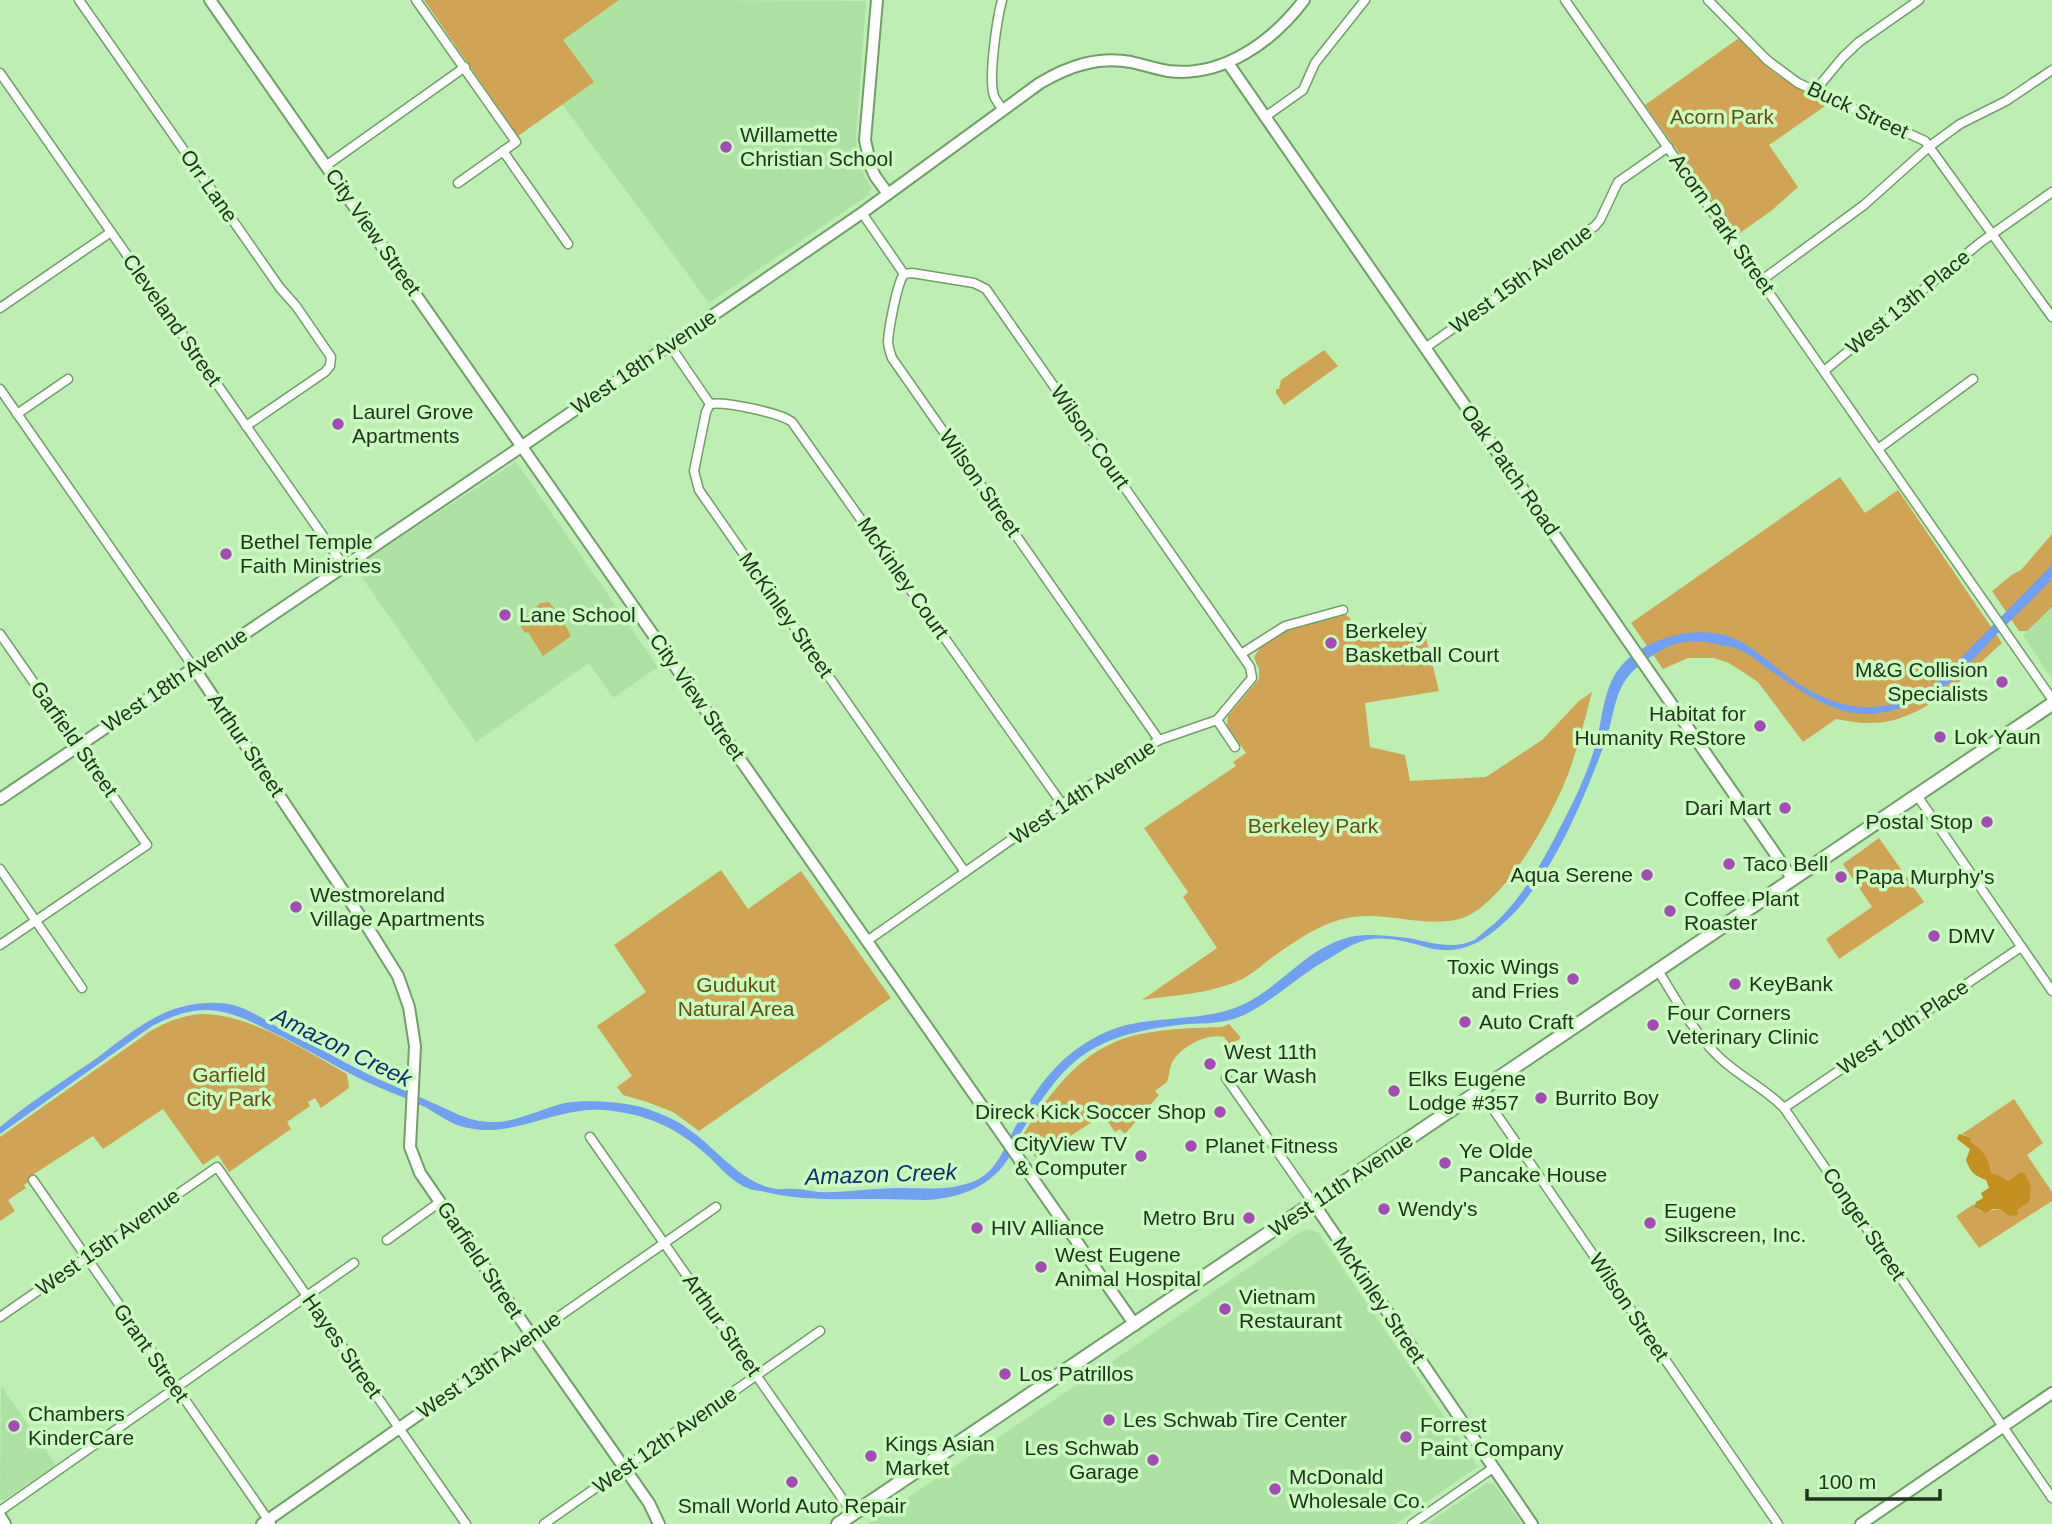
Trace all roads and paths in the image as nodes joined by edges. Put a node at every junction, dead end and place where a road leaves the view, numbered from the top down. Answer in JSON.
{"nodes":[{"id":1,"x":79,"y":0,"type":"edge"},
{"id":2,"x":210,"y":0,"type":"edge"},
{"id":3,"x":416,"y":0,"type":"edge"},
{"id":4,"x":877,"y":0,"type":"edge"},
{"id":5,"x":1002,"y":0,"type":"edge"},
{"id":6,"x":1304,"y":0,"type":"edge"},
{"id":7,"x":1365,"y":0,"type":"edge"},
{"id":8,"x":1565,"y":0,"type":"edge"},
{"id":9,"x":1708,"y":0,"type":"edge"},
{"id":10,"x":1919,"y":0,"type":"edge"},
{"id":11,"x":1228,"y":63,"type":"junction"},
{"id":12,"x":465,"y":67,"type":"junction"},
{"id":13,"x":2052,"y":70,"type":"edge"},
{"id":14,"x":0,"y":73,"type":"edge"},
{"id":15,"x":1814,"y":92,"type":"junction"},
{"id":16,"x":1003,"y":110,"type":"junction"},
{"id":17,"x":1265,"y":117,"type":"junction"},
{"id":18,"x":1930,"y":146,"type":"junction"},
{"id":19,"x":1668,"y":147,"type":"junction"},
{"id":20,"x":503,"y":151,"type":"junction"},
{"id":21,"x":327,"y":165,"type":"junction"},
{"id":22,"x":458,"y":183,"type":"dead end"},
{"id":23,"x":2052,"y":191,"type":"edge"},
{"id":24,"x":888,"y":194,"type":"junction"},
{"id":25,"x":862,"y":213,"type":"junction"},
{"id":26,"x":111,"y":232,"type":"junction"},
{"id":27,"x":1993,"y":233,"type":"junction"},
{"id":28,"x":568,"y":244,"type":"dead end"},
{"id":29,"x":904,"y":274,"type":"junction"},
{"id":30,"x":1762,"y":280,"type":"junction"},
{"id":31,"x":0,"y":308,"type":"edge"},
{"id":32,"x":2052,"y":317,"type":"edge"},
{"id":33,"x":668,"y":344,"type":"junction"},
{"id":34,"x":1425,"y":348,"type":"junction"},
{"id":35,"x":1824,"y":370,"type":"junction"},
{"id":36,"x":68,"y":379,"type":"dead end"},
{"id":37,"x":1973,"y":379,"type":"dead end"},
{"id":38,"x":0,"y":389,"type":"edge"},
{"id":39,"x":710,"y":404,"type":"junction"},
{"id":40,"x":17,"y":414,"type":"junction"},
{"id":41,"x":246,"y":426,"type":"junction"},
{"id":42,"x":522,"y":446,"type":"junction"},
{"id":43,"x":1878,"y":449,"type":"junction"},
{"id":44,"x":344,"y":566,"type":"junction"},
{"id":45,"x":1343,"y":610,"type":"dead end"},
{"id":46,"x":0,"y":634,"type":"edge"},
{"id":47,"x":1241,"y":654,"type":"junction"},
{"id":48,"x":194,"y":668,"type":"junction"},
{"id":49,"x":2052,"y":701,"type":"edge"},
{"id":50,"x":1217,"y":720,"type":"junction"},
{"id":51,"x":1159,"y":740,"type":"junction"},
{"id":52,"x":78,"y":746,"type":"junction"},
{"id":53,"x":1235,"y":747,"type":"dead end"},
{"id":54,"x":1916,"y":794,"type":"junction"},
{"id":55,"x":0,"y":799,"type":"edge"},
{"id":56,"x":1062,"y":804,"type":"junction"},
{"id":57,"x":0,"y":869,"type":"edge"},
{"id":58,"x":965,"y":872,"type":"junction"},
{"id":59,"x":1792,"y":878,"type":"junction"},
{"id":60,"x":35,"y":920,"type":"junction"},
{"id":61,"x":867,"y":941,"type":"junction"},
{"id":62,"x":0,"y":945,"type":"edge"},
{"id":63,"x":2021,"y":947,"type":"junction"},
{"id":64,"x":1657,"y":969,"type":"junction"},
{"id":65,"x":82,"y":988,"type":"dead end"},
{"id":66,"x":2052,"y":991,"type":"edge"},
{"id":67,"x":1226,"y":1078,"type":"dead end"},
{"id":68,"x":1480,"y":1090,"type":"junction"},
{"id":69,"x":1784,"y":1108,"type":"junction"},
{"id":70,"x":410,"y":1130,"type":"joint"},
{"id":71,"x":590,"y":1137,"type":"dead end"},
{"id":72,"x":217,"y":1167,"type":"joint"},
{"id":73,"x":33,"y":1180,"type":"dead end"},
{"id":74,"x":440,"y":1202,"type":"junction"},
{"id":75,"x":1314,"y":1204,"type":"junction"},
{"id":76,"x":716,"y":1207,"type":"dead end"},
{"id":77,"x":387,"y":1240,"type":"dead end"},
{"id":78,"x":664,"y":1243,"type":"junction"},
{"id":79,"x":85,"y":1258,"type":"junction"},
{"id":80,"x":355,"y":1263,"type":"dead end"},
{"id":81,"x":307,"y":1296,"type":"junction"},
{"id":82,"x":0,"y":1317,"type":"edge"},
{"id":83,"x":1135,"y":1325,"type":"junction"},
{"id":84,"x":820,"y":1331,"type":"dead end"},
{"id":85,"x":531,"y":1336,"type":"junction"},
{"id":86,"x":757,"y":1375,"type":"junction"},
{"id":87,"x":176,"y":1388,"type":"junction"},
{"id":88,"x":2052,"y":1393,"type":"edge"},
{"id":89,"x":2003,"y":1427,"type":"junction"},
{"id":90,"x":399,"y":1428,"type":"junction"},
{"id":91,"x":624,"y":1468,"type":"junction"},
{"id":92,"x":1493,"y":1468,"type":"junction"},
{"id":93,"x":2052,"y":1497,"type":"edge"},
{"id":94,"x":0,"y":1514,"type":"edge"},
{"id":95,"x":853,"y":1514,"type":"junction"},
{"id":96,"x":267,"y":1523,"type":"edge"},
{"id":97,"x":5,"y":1524,"type":"edge"},
{"id":98,"x":466,"y":1524,"type":"edge"},
{"id":99,"x":544,"y":1524,"type":"edge"},
{"id":100,"x":659,"y":1524,"type":"edge"},
{"id":101,"x":838,"y":1524,"type":"edge"},
{"id":102,"x":1412,"y":1524,"type":"edge"},
{"id":103,"x":1532,"y":1524,"type":"edge"},
{"id":104,"x":1778,"y":1524,"type":"edge"},
{"id":105,"x":1861,"y":1524,"type":"edge"}],
"edges":[{"from":1,"to":41,"type":"street","name":"Orr Lane"},
{"from":2,"to":21,"type":"street","name":"City View Street"},
{"from":3,"to":12,"type":"street"},
{"from":4,"to":24,"type":"street"},
{"from":5,"to":16,"type":"street"},
{"from":6,"to":11,"type":"street","name":"West 18th Avenue"},
{"from":7,"to":17,"type":"street"},
{"from":8,"to":19,"type":"street","name":"Acorn Park Street"},
{"from":9,"to":15,"type":"street","name":"Buck Street"},
{"from":10,"to":15,"type":"street"},
{"from":11,"to":16,"type":"street","name":"West 18th Avenue"},
{"from":11,"to":17,"type":"street","name":"Oak Patch Road"},
{"from":12,"to":20,"type":"street"},
{"from":12,"to":21,"type":"street"},
{"from":13,"to":18,"type":"street"},
{"from":14,"to":26,"type":"street","name":"Cleveland Street"},
{"from":15,"to":18,"type":"street","name":"Buck Street"},
{"from":16,"to":24,"type":"street","name":"West 18th Avenue"},
{"from":17,"to":34,"type":"street","name":"Oak Patch Road"},
{"from":18,"to":27,"type":"street","name":"Buck Street"},
{"from":18,"to":30,"type":"street"},
{"from":19,"to":30,"type":"street","name":"Acorn Park Street"},
{"from":19,"to":34,"type":"street","name":"West 15th Avenue"},
{"from":20,"to":22,"type":"street"},
{"from":20,"to":28,"type":"street"},
{"from":21,"to":42,"type":"street","name":"City View Street"},
{"from":23,"to":27,"type":"street"},
{"from":24,"to":25,"type":"street","name":"West 18th Avenue"},
{"from":25,"to":29,"type":"street"},
{"from":25,"to":33,"type":"street","name":"West 18th Avenue"},
{"from":26,"to":31,"type":"street"},
{"from":26,"to":41,"type":"street","name":"Cleveland Street"},
{"from":27,"to":32,"type":"street","name":"Buck Street"},
{"from":27,"to":35,"type":"street","name":"West 13th Place"},
{"from":29,"to":47,"type":"street","name":"Wilson Court"},
{"from":29,"to":51,"type":"street","name":"Wilson Street"},
{"from":30,"to":35,"type":"street","name":"Acorn Park Street"},
{"from":33,"to":39,"type":"street"},
{"from":33,"to":42,"type":"street","name":"West 18th Avenue"},
{"from":34,"to":59,"type":"street","name":"Oak Patch Road"},
{"from":35,"to":43,"type":"street","name":"Acorn Park Street"},
{"from":36,"to":40,"type":"street"},
{"from":37,"to":43,"type":"street"},
{"from":38,"to":40,"type":"street","name":"Arthur Street"},
{"from":39,"to":56,"type":"street","name":"McKinley Court"},
{"from":39,"to":58,"type":"street","name":"McKinley Street"},
{"from":40,"to":48,"type":"street","name":"Arthur Street"},
{"from":41,"to":44,"type":"street","name":"Cleveland Street"},
{"from":42,"to":44,"type":"street","name":"West 18th Avenue"},
{"from":42,"to":61,"type":"street","name":"City View Street"},
{"from":43,"to":49,"type":"street","name":"Acorn Park Street"},
{"from":44,"to":48,"type":"street","name":"West 18th Avenue"},
{"from":45,"to":47,"type":"street"},
{"from":46,"to":52,"type":"street","name":"Garfield Street"},
{"from":47,"to":50,"type":"street"},
{"from":48,"to":52,"type":"street","name":"West 18th Avenue"},
{"from":48,"to":70,"type":"street","name":"Arthur Street"},
{"from":49,"to":54,"type":"main road","name":"West 11th Avenue"},
{"from":50,"to":51,"type":"street","name":"West 14th Avenue"},
{"from":50,"to":53,"type":"street"},
{"from":51,"to":56,"type":"street","name":"West 14th Avenue"},
{"from":52,"to":55,"type":"street","name":"West 18th Avenue"},
{"from":52,"to":60,"type":"street","name":"Garfield Street"},
{"from":54,"to":59,"type":"main road","name":"West 11th Avenue"},
{"from":54,"to":63,"type":"street"},
{"from":56,"to":58,"type":"street","name":"West 14th Avenue"},
{"from":57,"to":60,"type":"street"},
{"from":58,"to":61,"type":"street","name":"West 14th Avenue"},
{"from":59,"to":64,"type":"main road","name":"West 11th Avenue"},
{"from":60,"to":62,"type":"street"},
{"from":60,"to":65,"type":"street"},
{"from":61,"to":83,"type":"street","name":"City View Street"},
{"from":63,"to":66,"type":"street"},
{"from":63,"to":69,"type":"street","name":"West 10th Place"},
{"from":64,"to":68,"type":"main road","name":"West 11th Avenue"},
{"from":64,"to":69,"type":"street","name":"Conger Street"},
{"from":67,"to":75,"type":"street","name":"McKinley Street"},
{"from":68,"to":75,"type":"main road","name":"West 11th Avenue"},
{"from":68,"to":104,"type":"street","name":"Wilson Street"},
{"from":69,"to":89,"type":"street","name":"Conger Street"},
{"from":70,"to":74,"type":"street","name":"Garfield Street"},
{"from":71,"to":78,"type":"street","name":"Arthur Street"},
{"from":72,"to":79,"type":"street","name":"West 15th Avenue"},
{"from":72,"to":81,"type":"street","name":"Hayes Street"},
{"from":73,"to":79,"type":"street","name":"Grant Street"},
{"from":74,"to":77,"type":"street"},
{"from":74,"to":85,"type":"street","name":"Garfield Street"},
{"from":75,"to":83,"type":"main road","name":"West 11th Avenue"},
{"from":75,"to":92,"type":"street","name":"McKinley Street"},
{"from":76,"to":78,"type":"street","name":"West 13th Avenue"},
{"from":78,"to":85,"type":"street","name":"West 13th Avenue"},
{"from":78,"to":86,"type":"street","name":"Arthur Street"},
{"from":79,"to":82,"type":"street","name":"West 15th Avenue"},
{"from":79,"to":87,"type":"street","name":"Grant Street"},
{"from":80,"to":81,"type":"street"},
{"from":81,"to":87,"type":"street"},
{"from":81,"to":90,"type":"street","name":"Hayes Street"},
{"from":83,"to":95,"type":"main road","name":"West 11th Avenue"},
{"from":84,"to":86,"type":"street","name":"West 12th Avenue"},
{"from":85,"to":90,"type":"street","name":"West 13th Avenue"},
{"from":85,"to":91,"type":"street","name":"Garfield Street"},
{"from":86,"to":91,"type":"street","name":"West 12th Avenue"},
{"from":86,"to":95,"type":"street","name":"Arthur Street"},
{"from":87,"to":94,"type":"street"},
{"from":87,"to":96,"type":"street","name":"Grant Street"},
{"from":88,"to":89,"type":"street"},
{"from":89,"to":93,"type":"street","name":"Conger Street"},
{"from":89,"to":105,"type":"street"},
{"from":90,"to":96,"type":"street","name":"West 13th Avenue"},
{"from":90,"to":98,"type":"street","name":"Hayes Street"},
{"from":91,"to":99,"type":"street","name":"West 12th Avenue"},
{"from":91,"to":100,"type":"street","name":"Garfield Street"},
{"from":92,"to":102,"type":"street"},
{"from":92,"to":103,"type":"street","name":"McKinley Street"},
{"from":94,"to":97,"type":"street"},
{"from":95,"to":101,"type":"main road","name":"West 11th Avenue"}]}
